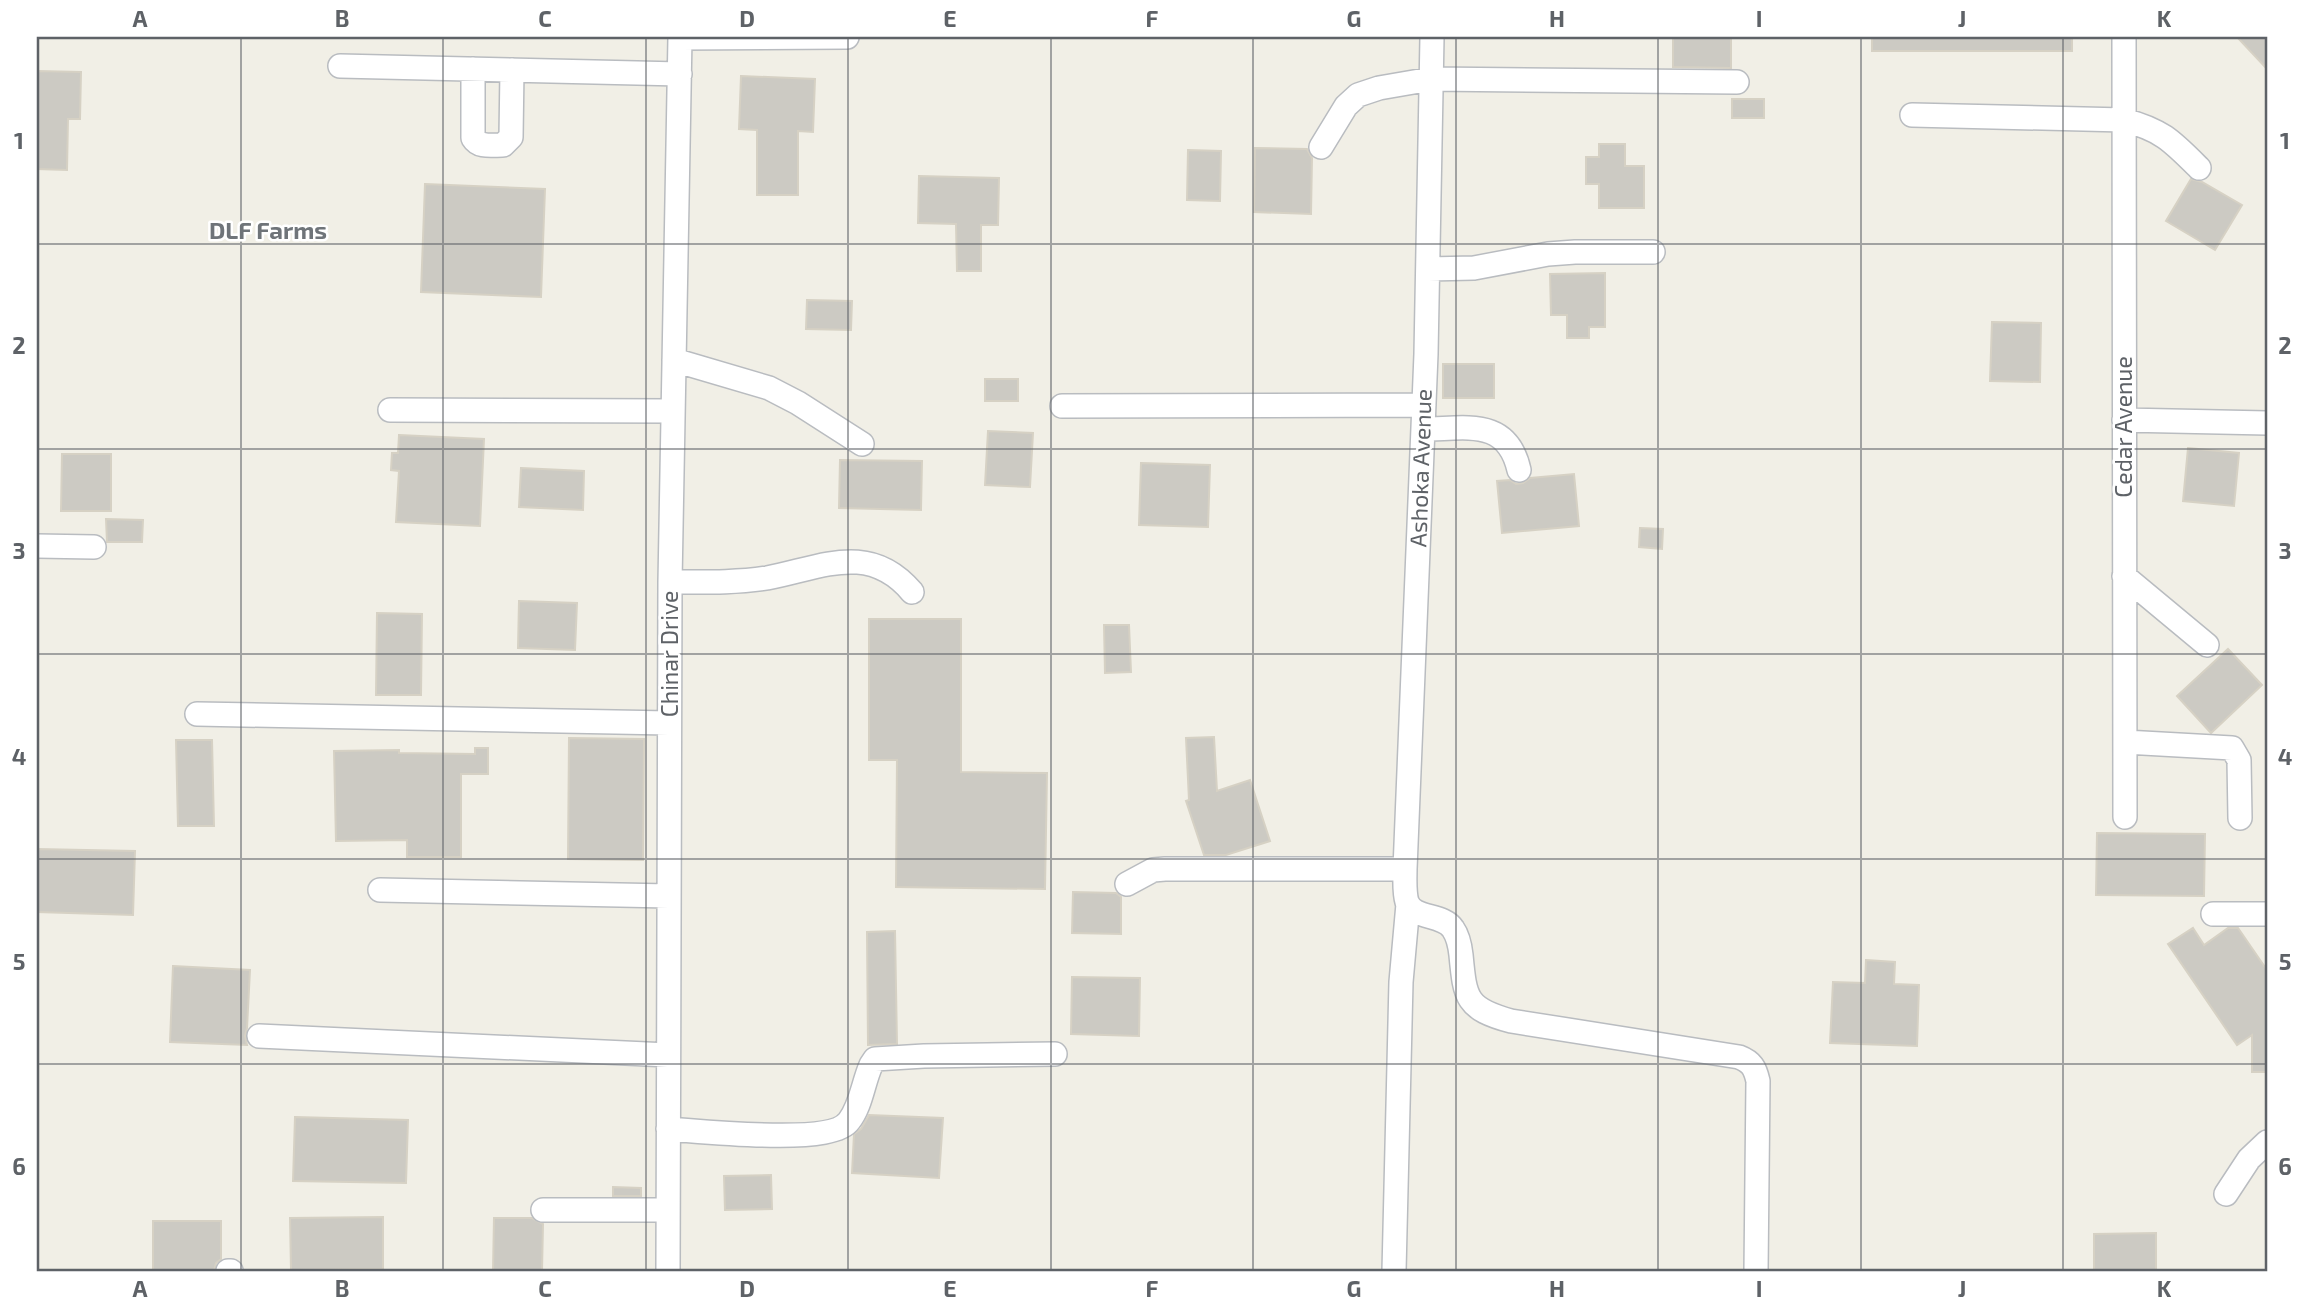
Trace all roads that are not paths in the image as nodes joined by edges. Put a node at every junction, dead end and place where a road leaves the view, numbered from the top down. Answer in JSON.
{"nodes":[{"id":1,"x":680,"y":37,"type":"edge"},
{"id":2,"x":847,"y":37,"type":"edge"},
{"id":3,"x":1432,"y":37,"type":"edge"},
{"id":4,"x":2124,"y":37,"type":"edge"},
{"id":5,"x":340,"y":66,"type":"dead end"},
{"id":6,"x":473,"y":69,"type":"junction"},
{"id":7,"x":512,"y":70,"type":"junction"},
{"id":8,"x":680,"y":74,"type":"junction"},
{"id":9,"x":1431,"y":79,"type":"junction"},
{"id":10,"x":1737,"y":82,"type":"dead end"},
{"id":11,"x":1912,"y":115,"type":"dead end"},
{"id":12,"x":2124,"y":120,"type":"junction"},
{"id":13,"x":1321,"y":147,"type":"dead end"},
{"id":14,"x":2199,"y":168,"type":"dead end"},
{"id":15,"x":1653,"y":253,"type":"dead end"},
{"id":16,"x":1427,"y":269,"type":"junction"},
{"id":17,"x":674,"y":360,"type":"junction"},
{"id":18,"x":1424,"y":405,"type":"junction"},
{"id":19,"x":1062,"y":406,"type":"dead end"},
{"id":20,"x":390,"y":410,"type":"dead end"},
{"id":21,"x":673,"y":411,"type":"junction"},
{"id":22,"x":2123,"y":420,"type":"junction"},
{"id":23,"x":2267,"y":423,"type":"edge"},
{"id":24,"x":1423,"y":429,"type":"junction"},
{"id":25,"x":862,"y":444,"type":"dead end"},
{"id":26,"x":1519,"y":470,"type":"dead end"},
{"id":27,"x":37,"y":547,"type":"edge"},
{"id":28,"x":94,"y":547,"type":"dead end"},
{"id":29,"x":2124,"y":576,"type":"junction"},
{"id":30,"x":670,"y":582,"type":"junction"},
{"id":31,"x":912,"y":592,"type":"dead end"},
{"id":32,"x":2207,"y":645,"type":"dead end"},
{"id":33,"x":197,"y":714,"type":"dead end"},
{"id":34,"x":669,"y":723,"type":"junction"},
{"id":35,"x":2125,"y":742,"type":"junction"},
{"id":36,"x":2125,"y":817,"type":"dead end"},
{"id":37,"x":2240,"y":818,"type":"dead end"},
{"id":38,"x":1405,"y":869,"type":"junction"},
{"id":39,"x":1127,"y":884,"type":"dead end"},
{"id":40,"x":380,"y":890,"type":"dead end"},
{"id":41,"x":669,"y":896,"type":"junction"},
{"id":42,"x":1407,"y":902,"type":"junction"},
{"id":43,"x":2213,"y":914,"type":"dead end"},
{"id":44,"x":2267,"y":914,"type":"edge"},
{"id":45,"x":259,"y":1036,"type":"dead end"},
{"id":46,"x":1055,"y":1054,"type":"dead end"},
{"id":47,"x":668,"y":1055,"type":"junction"},
{"id":48,"x":668,"y":1129,"type":"junction"},
{"id":49,"x":2267,"y":1142,"type":"edge"},
{"id":50,"x":2226,"y":1194,"type":"dead end"},
{"id":51,"x":542,"y":1210,"type":"dead end"},
{"id":52,"x":668,"y":1210,"type":"junction"},
{"id":53,"x":668,"y":1271,"type":"edge"},
{"id":54,"x":1394,"y":1271,"type":"edge"},
{"id":55,"x":1756,"y":1271,"type":"edge"}],
"edges":[{"from":1,"to":2,"type":"street"},
{"from":1,"to":8,"type":"street","name":"Chinar Drive"},
{"from":3,"to":9,"type":"street","name":"Ashoka Avenue"},
{"from":4,"to":12,"type":"street","name":"Cedar Avenue"},
{"from":5,"to":6,"type":"street"},
{"from":6,"to":7,"type":"street"},
{"from":6,"to":7,"type":"street"},
{"from":7,"to":8,"type":"street"},
{"from":8,"to":17,"type":"street","name":"Chinar Drive"},
{"from":9,"to":10,"type":"street"},
{"from":9,"to":13,"type":"street"},
{"from":9,"to":16,"type":"street","name":"Ashoka Avenue"},
{"from":11,"to":12,"type":"street"},
{"from":12,"to":14,"type":"street"},
{"from":12,"to":22,"type":"street","name":"Cedar Avenue"},
{"from":15,"to":16,"type":"street"},
{"from":16,"to":18,"type":"street","name":"Ashoka Avenue"},
{"from":17,"to":21,"type":"street","name":"Chinar Drive"},
{"from":17,"to":25,"type":"street"},
{"from":18,"to":19,"type":"street"},
{"from":18,"to":24,"type":"street","name":"Ashoka Avenue"},
{"from":20,"to":21,"type":"street"},
{"from":21,"to":30,"type":"street","name":"Chinar Drive"},
{"from":22,"to":23,"type":"street"},
{"from":22,"to":29,"type":"street","name":"Cedar Avenue"},
{"from":24,"to":26,"type":"street"},
{"from":24,"to":38,"type":"street","name":"Ashoka Avenue"},
{"from":27,"to":28,"type":"street"},
{"from":29,"to":32,"type":"street"},
{"from":29,"to":35,"type":"street","name":"Cedar Avenue"},
{"from":30,"to":31,"type":"street"},
{"from":30,"to":34,"type":"street","name":"Chinar Drive"},
{"from":33,"to":34,"type":"street"},
{"from":34,"to":41,"type":"street","name":"Chinar Drive"},
{"from":35,"to":36,"type":"street","name":"Cedar Avenue"},
{"from":35,"to":37,"type":"street"},
{"from":38,"to":39,"type":"street"},
{"from":38,"to":42,"type":"street","name":"Ashoka Avenue"},
{"from":40,"to":41,"type":"street"},
{"from":41,"to":47,"type":"street","name":"Chinar Drive"},
{"from":42,"to":54,"type":"street","name":"Ashoka Avenue"},
{"from":42,"to":55,"type":"street"},
{"from":43,"to":44,"type":"street"},
{"from":45,"to":47,"type":"street"},
{"from":46,"to":48,"type":"street"},
{"from":47,"to":48,"type":"street","name":"Chinar Drive"},
{"from":48,"to":52,"type":"street","name":"Chinar Drive"},
{"from":49,"to":50,"type":"street"},
{"from":51,"to":52,"type":"street"},
{"from":52,"to":53,"type":"street","name":"Chinar Drive"}]}
